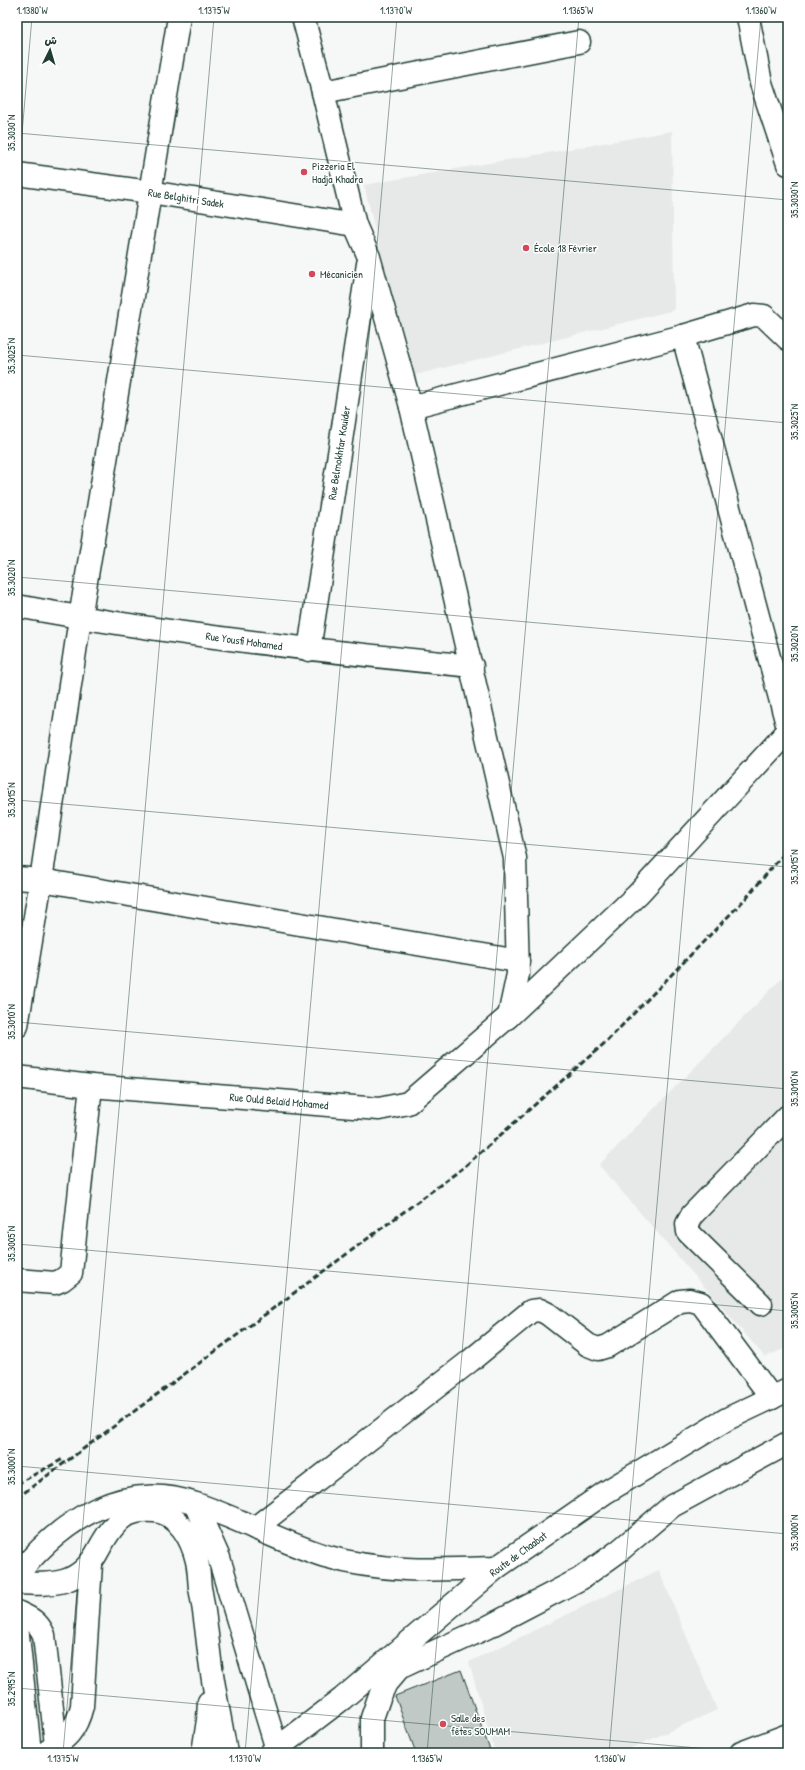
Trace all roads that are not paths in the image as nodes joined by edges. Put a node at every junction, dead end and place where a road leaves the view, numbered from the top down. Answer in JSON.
{"nodes":[{"id":1,"x":179,"y":17,"type":"edge"},
{"id":2,"x":302,"y":17,"type":"edge"},
{"id":3,"x":748,"y":17,"type":"edge"},
{"id":4,"x":579,"y":42,"type":"dead end"},
{"id":5,"x":323,"y":92,"type":"junction"},
{"id":6,"x":788,"y":164,"type":"edge"},
{"id":7,"x":17,"y":174,"type":"edge"},
{"id":8,"x":150,"y":192,"type":"junction"},
{"id":9,"x":355,"y":225,"type":"junction"},
{"id":10,"x":369,"y":256,"type":"junction"},
{"id":11,"x":682,"y":336,"type":"junction"},
{"id":12,"x":788,"y":339,"type":"edge"},
{"id":13,"x":411,"y":407,"type":"junction"},
{"id":14,"x":17,"y":606,"type":"edge"},
{"id":15,"x":80,"y":618,"type":"junction"},
{"id":16,"x":309,"y":650,"type":"junction"},
{"id":17,"x":472,"y":666,"type":"junction"},
{"id":18,"x":788,"y":729,"type":"edge"},
{"id":19,"x":17,"y":878,"type":"edge"},
{"id":20,"x":41,"y":880,"type":"junction"},
{"id":21,"x":518,"y":961,"type":"junction"},
{"id":22,"x":509,"y":1016,"type":"junction"},
{"id":23,"x":17,"y":1026,"type":"edge"},
{"id":24,"x":17,"y":1077,"type":"edge"},
{"id":25,"x":91,"y":1086,"type":"junction"},
{"id":26,"x":788,"y":1116,"type":"edge"},
{"id":27,"x":17,"y":1280,"type":"edge"},
{"id":28,"x":761,"y":1304,"type":"dead end"},
{"id":29,"x":780,"y":1394,"type":"edge"},
{"id":30,"x":788,"y":1443,"type":"edge"},
{"id":31,"x":195,"y":1504,"type":"junction"},
{"id":32,"x":255,"y":1528,"type":"junction"},
{"id":33,"x":91,"y":1564,"type":"junction"},
{"id":34,"x":496,"y":1568,"type":"junction"},
{"id":35,"x":17,"y":1575,"type":"edge"},
{"id":36,"x":17,"y":1583,"type":"edge"},
{"id":37,"x":17,"y":1612,"type":"edge"},
{"id":38,"x":17,"y":1625,"type":"edge"},
{"id":39,"x":210,"y":1660,"type":"junction"},
{"id":40,"x":354,"y":1688,"type":"junction"},
{"id":41,"x":372,"y":1718,"type":"junction"},
{"id":42,"x":788,"y":1735,"type":"edge"},
{"id":43,"x":51,"y":1749,"type":"edge"},
{"id":44,"x":275,"y":1751,"type":"edge"},
{"id":45,"x":30,"y":1753,"type":"edge"},
{"id":46,"x":203,"y":1753,"type":"edge"},
{"id":47,"x":226,"y":1753,"type":"edge"},
{"id":48,"x":372,"y":1753,"type":"edge"},
{"id":49,"x":741,"y":1753,"type":"edge"}],
"edges":[{"from":1,"to":8,"type":"street"},
{"from":2,"to":5,"type":"street"},
{"from":3,"to":6,"type":"street"},
{"from":4,"to":5,"type":"street"},
{"from":5,"to":9,"type":"street"},
{"from":7,"to":8,"type":"street","name":"Rue Belghitri Sadek"},
{"from":8,"to":9,"type":"street","name":"Rue Belghitri Sadek"},
{"from":8,"to":15,"type":"street"},
{"from":9,"to":10,"type":"street"},
{"from":10,"to":13,"type":"street"},
{"from":10,"to":16,"type":"street","name":"Rue Belmokhtar Kouider"},
{"from":11,"to":12,"type":"street"},
{"from":11,"to":13,"type":"street"},
{"from":11,"to":18,"type":"street"},
{"from":13,"to":17,"type":"street"},
{"from":14,"to":15,"type":"street","name":"Rue Yousfi Mohamed"},
{"from":15,"to":16,"type":"street","name":"Rue Yousfi Mohamed"},
{"from":15,"to":20,"type":"street"},
{"from":16,"to":17,"type":"street","name":"Rue Yousfi Mohamed"},
{"from":17,"to":21,"type":"street"},
{"from":18,"to":22,"type":"street","name":"Rue Ould Belaïd Mohamed"},
{"from":19,"to":20,"type":"street"},
{"from":20,"to":21,"type":"street"},
{"from":20,"to":23,"type":"street"},
{"from":21,"to":22,"type":"street"},
{"from":22,"to":25,"type":"street","name":"Rue Ould Belaïd Mohamed"},
{"from":24,"to":25,"type":"street","name":"Rue Ould Belaïd Mohamed"},
{"from":25,"to":27,"type":"street"},
{"from":26,"to":28,"type":"street"},
{"from":29,"to":32,"type":"street"},
{"from":29,"to":34,"type":"street","name":"Route de Chaabat"},
{"from":30,"to":41,"type":"street"},
{"from":31,"to":32,"type":"street"},
{"from":31,"to":35,"type":"street"},
{"from":31,"to":44,"type":"street"},
{"from":32,"to":34,"type":"street"},
{"from":33,"to":36,"type":"street"},
{"from":33,"to":39,"type":"street"},
{"from":33,"to":43,"type":"street"},
{"from":34,"to":40,"type":"street","name":"Route de Chaabat"},
{"from":37,"to":43,"type":"street"},
{"from":38,"to":45,"type":"street"},
{"from":39,"to":46,"type":"street"},
{"from":39,"to":47,"type":"street"},
{"from":40,"to":41,"type":"street"},
{"from":40,"to":44,"type":"street","name":"Route de Chaabat"},
{"from":41,"to":48,"type":"street"},
{"from":42,"to":49,"type":"street"}]}
